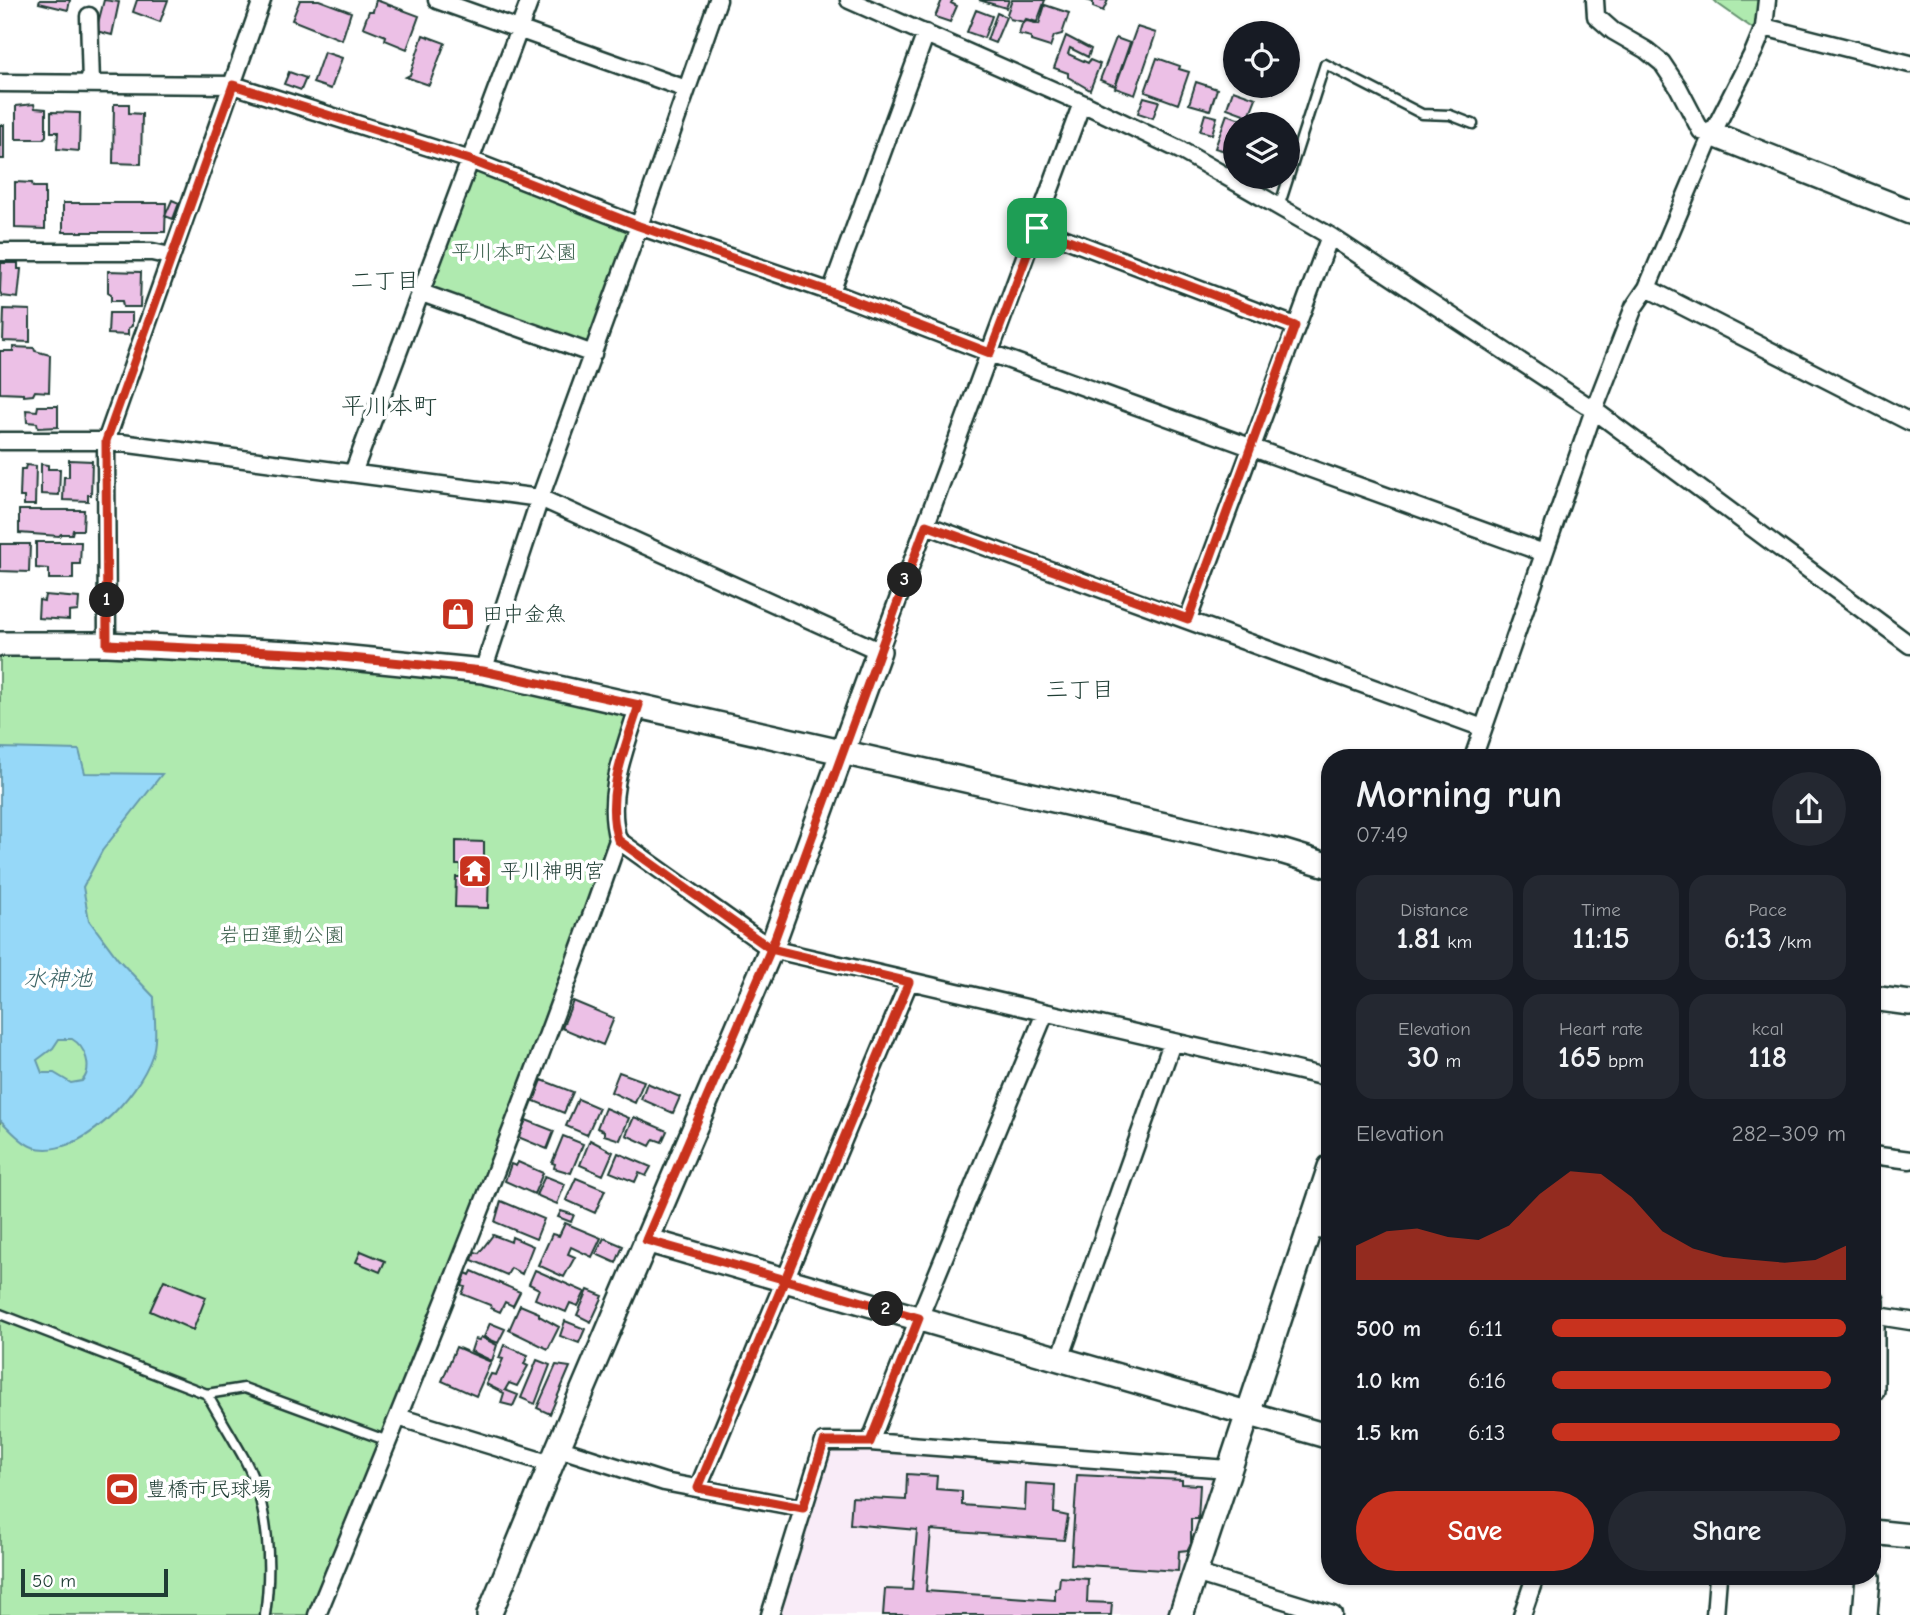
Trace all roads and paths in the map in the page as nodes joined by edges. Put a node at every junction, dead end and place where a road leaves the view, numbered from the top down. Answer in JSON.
{"nodes":[{"id":1,"x":262,"y":0,"type":"edge"},
{"id":2,"x":437,"y":0,"type":"edge"},
{"id":3,"x":530,"y":0,"type":"edge"},
{"id":4,"x":718,"y":0,"type":"edge"},
{"id":5,"x":849,"y":0,"type":"edge"},
{"id":6,"x":1595,"y":0,"type":"edge"},
{"id":7,"x":1767,"y":0,"type":"edge"},
{"id":8,"x":89,"y":16,"type":"dead end"},
{"id":9,"x":1764,"y":27,"type":"junction"},
{"id":10,"x":518,"y":30,"type":"junction"},
{"id":11,"x":926,"y":33,"type":"junction"},
{"id":12,"x":1910,"y":64,"type":"edge"},
{"id":13,"x":0,"y":83,"type":"edge"},
{"id":14,"x":91,"y":84,"type":"junction"},
{"id":15,"x":233,"y":85,"type":"junction"},
{"id":16,"x":686,"y":89,"type":"junction"},
{"id":17,"x":1082,"y":103,"type":"junction"},
{"id":18,"x":1473,"y":124,"type":"dead end"},
{"id":19,"x":1712,"y":134,"type":"junction"},
{"id":20,"x":470,"y":160,"type":"junction"},
{"id":21,"x":1279,"y":207,"type":"junction"},
{"id":22,"x":1910,"y":212,"type":"edge"},
{"id":23,"x":639,"y":226,"type":"junction"},
{"id":24,"x":1037,"y":228,"type":"junction"},
{"id":25,"x":1330,"y":236,"type":"junction"},
{"id":26,"x":0,"y":252,"type":"edge"},
{"id":27,"x":170,"y":256,"type":"junction"},
{"id":28,"x":1647,"y":289,"type":"junction"},
{"id":29,"x":419,"y":292,"type":"junction"},
{"id":30,"x":831,"y":292,"type":"junction"},
{"id":31,"x":1295,"y":326,"type":"junction"},
{"id":32,"x":990,"y":353,"type":"junction"},
{"id":33,"x":593,"y":354,"type":"junction"},
{"id":34,"x":1594,"y":410,"type":"junction"},
{"id":35,"x":1910,"y":422,"type":"edge"},
{"id":36,"x":0,"y":441,"type":"edge"},
{"id":37,"x":106,"y":441,"type":"junction"},
{"id":38,"x":1251,"y":446,"type":"junction"},
{"id":39,"x":353,"y":473,"type":"junction"},
{"id":40,"x":540,"y":498,"type":"junction"},
{"id":41,"x":926,"y":525,"type":"junction"},
{"id":42,"x":1544,"y":553,"type":"junction"},
{"id":43,"x":1188,"y":619,"type":"junction"},
{"id":44,"x":0,"y":643,"type":"edge"},
{"id":45,"x":107,"y":644,"type":"junction"},
{"id":46,"x":1910,"y":645,"type":"edge"},
{"id":47,"x":879,"y":651,"type":"junction"},
{"id":48,"x":483,"y":671,"type":"junction"},
{"id":49,"x":639,"y":705,"type":"junction"},
{"id":50,"x":1483,"y":728,"type":"junction"},
{"id":51,"x":1476,"y":749,"type":"edge"},
{"id":52,"x":844,"y":751,"type":"junction"},
{"id":53,"x":618,"y":840,"type":"junction"},
{"id":54,"x":1321,"y":863,"type":"edge"},
{"id":55,"x":771,"y":949,"type":"junction"},
{"id":56,"x":909,"y":982,"type":"junction"},
{"id":57,"x":1881,"y":999,"type":"edge"},
{"id":58,"x":1910,"y":1003,"type":"edge"},
{"id":59,"x":1045,"y":1013,"type":"junction"},
{"id":60,"x":1172,"y":1043,"type":"junction"},
{"id":61,"x":1321,"y":1076,"type":"edge"},
{"id":62,"x":1881,"y":1156,"type":"edge"},
{"id":63,"x":1910,"y":1160,"type":"edge"},
{"id":64,"x":1320,"y":1230,"type":"edge"},
{"id":65,"x":646,"y":1240,"type":"junction"},
{"id":66,"x":783,"y":1280,"type":"junction"},
{"id":67,"x":1881,"y":1313,"type":"edge"},
{"id":68,"x":0,"y":1314,"type":"edge"},
{"id":69,"x":919,"y":1318,"type":"junction"},
{"id":70,"x":1910,"y":1321,"type":"edge"},
{"id":71,"x":1060,"y":1359,"type":"junction"},
{"id":72,"x":207,"y":1394,"type":"junction"},
{"id":73,"x":1247,"y":1412,"type":"junction"},
{"id":74,"x":398,"y":1417,"type":"junction"},
{"id":75,"x":1321,"y":1434,"type":"edge"},
{"id":76,"x":388,"y":1441,"type":"junction"},
{"id":77,"x":870,"y":1442,"type":"junction"},
{"id":78,"x":554,"y":1456,"type":"junction"},
{"id":79,"x":1228,"y":1469,"type":"junction"},
{"id":80,"x":698,"y":1488,"type":"junction"},
{"id":81,"x":803,"y":1508,"type":"junction"},
{"id":82,"x":1881,"y":1533,"type":"edge"},
{"id":83,"x":1910,"y":1536,"type":"edge"},
{"id":84,"x":1195,"y":1573,"type":"junction"},
{"id":85,"x":1532,"y":1585,"type":"edge"},
{"id":86,"x":1717,"y":1585,"type":"edge"},
{"id":87,"x":1867,"y":1585,"type":"edge"},
{"id":88,"x":265,"y":1615,"type":"edge"},
{"id":89,"x":317,"y":1615,"type":"edge"},
{"id":90,"x":489,"y":1615,"type":"edge"},
{"id":91,"x":770,"y":1615,"type":"edge"},
{"id":92,"x":1181,"y":1615,"type":"edge"},
{"id":93,"x":1333,"y":1615,"type":"edge"},
{"id":94,"x":1522,"y":1615,"type":"edge"},
{"id":95,"x":1715,"y":1615,"type":"edge"},
{"id":96,"x":1865,"y":1615,"type":"edge"}],
"edges":[{"from":1,"to":15,"type":"street"},
{"from":2,"to":10,"type":"street"},
{"from":3,"to":10,"type":"street"},
{"from":4,"to":16,"type":"street"},
{"from":5,"to":11,"type":"street"},
{"from":6,"to":19,"type":"street"},
{"from":7,"to":9,"type":"street"},
{"from":8,"to":14,"type":"street"},
{"from":9,"to":12,"type":"street"},
{"from":9,"to":19,"type":"street"},
{"from":10,"to":16,"type":"street"},
{"from":10,"to":20,"type":"street"},
{"from":11,"to":17,"type":"street"},
{"from":11,"to":30,"type":"street"},
{"from":13,"to":14,"type":"street"},
{"from":14,"to":15,"type":"street"},
{"from":15,"to":20,"type":"street"},
{"from":15,"to":27,"type":"street"},
{"from":16,"to":23,"type":"street"},
{"from":17,"to":21,"type":"street"},
{"from":17,"to":24,"type":"street"},
{"from":18,"to":21,"type":"lane"},
{"from":19,"to":22,"type":"street"},
{"from":19,"to":28,"type":"street"},
{"from":20,"to":23,"type":"street"},
{"from":20,"to":29,"type":"street"},
{"from":21,"to":25,"type":"street"},
{"from":23,"to":30,"type":"street"},
{"from":23,"to":33,"type":"street"},
{"from":24,"to":31,"type":"street"},
{"from":24,"to":32,"type":"street"},
{"from":25,"to":31,"type":"street"},
{"from":25,"to":34,"type":"street"},
{"from":26,"to":27,"type":"street"},
{"from":27,"to":37,"type":"street"},
{"from":28,"to":34,"type":"street"},
{"from":28,"to":35,"type":"street"},
{"from":29,"to":33,"type":"street"},
{"from":29,"to":39,"type":"street"},
{"from":30,"to":32,"type":"street"},
{"from":31,"to":38,"type":"street"},
{"from":32,"to":38,"type":"street"},
{"from":32,"to":41,"type":"street"},
{"from":33,"to":40,"type":"street"},
{"from":34,"to":42,"type":"street"},
{"from":34,"to":46,"type":"street"},
{"from":36,"to":37,"type":"street"},
{"from":37,"to":39,"type":"street"},
{"from":37,"to":45,"type":"street"},
{"from":38,"to":42,"type":"street"},
{"from":38,"to":43,"type":"street"},
{"from":39,"to":40,"type":"street"},
{"from":40,"to":47,"type":"street"},
{"from":40,"to":48,"type":"street"},
{"from":41,"to":43,"type":"street"},
{"from":41,"to":47,"type":"street"},
{"from":42,"to":50,"type":"street"},
{"from":43,"to":50,"type":"street"},
{"from":44,"to":45,"type":"street"},
{"from":45,"to":48,"type":"street"},
{"from":47,"to":52,"type":"street"},
{"from":48,"to":49,"type":"street"},
{"from":49,"to":52,"type":"street"},
{"from":49,"to":53,"type":"street"},
{"from":50,"to":51,"type":"street"},
{"from":52,"to":54,"type":"street"},
{"from":52,"to":55,"type":"street"},
{"from":53,"to":55,"type":"street"},
{"from":53,"to":74,"type":"street"},
{"from":55,"to":56,"type":"street"},
{"from":55,"to":65,"type":"street"},
{"from":56,"to":59,"type":"street"},
{"from":56,"to":66,"type":"street"},
{"from":57,"to":58,"type":"street"},
{"from":59,"to":60,"type":"street"},
{"from":59,"to":69,"type":"street"},
{"from":60,"to":61,"type":"street"},
{"from":60,"to":71,"type":"street"},
{"from":62,"to":63,"type":"street"},
{"from":64,"to":73,"type":"street"},
{"from":65,"to":66,"type":"street"},
{"from":65,"to":78,"type":"street"},
{"from":66,"to":69,"type":"street"},
{"from":66,"to":80,"type":"street"},
{"from":67,"to":70,"type":"street"},
{"from":68,"to":72,"type":"lane"},
{"from":69,"to":71,"type":"street"},
{"from":69,"to":77,"type":"street"},
{"from":71,"to":73,"type":"street"},
{"from":72,"to":76,"type":"lane"},
{"from":72,"to":88,"type":"lane"},
{"from":73,"to":75,"type":"street"},
{"from":73,"to":79,"type":"street"},
{"from":74,"to":76,"type":"street"},
{"from":74,"to":78,"type":"street"},
{"from":76,"to":89,"type":"street"},
{"from":77,"to":79,"type":"street"},
{"from":77,"to":81,"type":"street"},
{"from":78,"to":80,"type":"street"},
{"from":78,"to":90,"type":"street"},
{"from":79,"to":84,"type":"street"},
{"from":80,"to":81,"type":"street"},
{"from":81,"to":91,"type":"street"},
{"from":82,"to":83,"type":"street"},
{"from":84,"to":92,"type":"street"},
{"from":84,"to":93,"type":"street"},
{"from":85,"to":94,"type":"street"},
{"from":86,"to":95,"type":"street"},
{"from":87,"to":96,"type":"street"}]}
